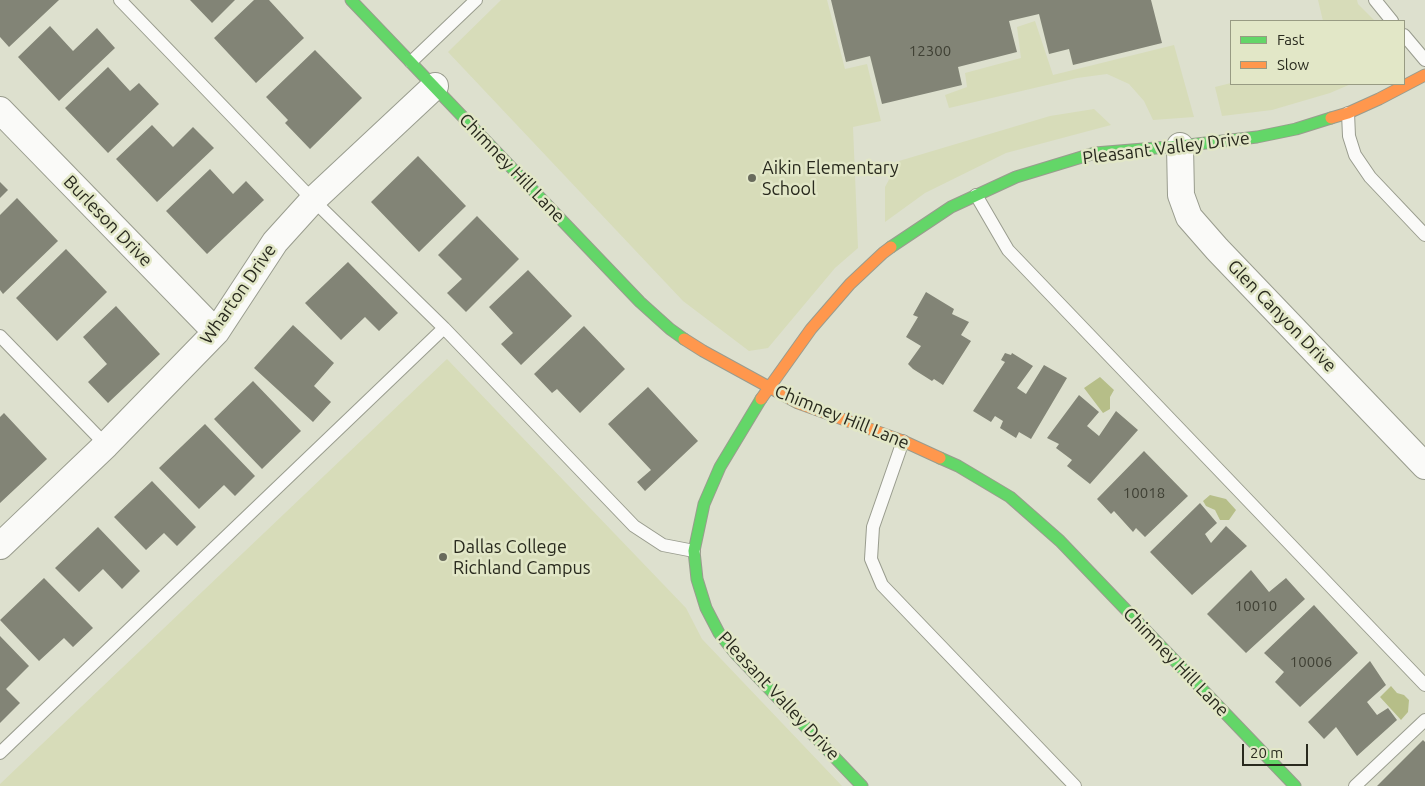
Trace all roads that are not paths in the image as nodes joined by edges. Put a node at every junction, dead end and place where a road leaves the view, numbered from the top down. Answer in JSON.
{"nodes":[{"id":1,"x":120,"y":0,"type":"edge"},
{"id":2,"x":351,"y":0,"type":"edge"},
{"id":3,"x":476,"y":0,"type":"edge"},
{"id":4,"x":1375,"y":0,"type":"edge"},
{"id":5,"x":1391,"y":20,"type":"edge"},
{"id":6,"x":1405,"y":36,"type":"edge"},
{"id":7,"x":1425,"y":60,"type":"edge"},
{"id":8,"x":411,"y":62,"type":"junction"},
{"id":9,"x":1425,"y":75,"type":"edge"},
{"id":10,"x":435,"y":86,"type":"junction"},
{"id":11,"x":0,"y":110,"type":"edge"},
{"id":12,"x":1348,"y":112,"type":"junction"},
{"id":13,"x":1180,"y":146,"type":"junction"},
{"id":14,"x":976,"y":195,"type":"junction"},
{"id":15,"x":313,"y":200,"type":"junction"},
{"id":16,"x":1425,"y":235,"type":"edge"},
{"id":17,"x":444,"y":328,"type":"junction"},
{"id":18,"x":216,"y":332,"type":"junction"},
{"id":19,"x":0,"y":336,"type":"edge"},
{"id":20,"x":768,"y":387,"type":"junction"},
{"id":21,"x":903,"y":441,"type":"junction"},
{"id":22,"x":106,"y":445,"type":"junction"},
{"id":23,"x":1425,"y":466,"type":"edge"},
{"id":24,"x":0,"y":546,"type":"edge"},
{"id":25,"x":694,"y":551,"type":"junction"},
{"id":26,"x":1425,"y":685,"type":"edge"},
{"id":27,"x":1425,"y":720,"type":"edge"},
{"id":28,"x":0,"y":753,"type":"edge"},
{"id":29,"x":862,"y":786,"type":"edge"},
{"id":30,"x":1075,"y":786,"type":"edge"},
{"id":31,"x":1295,"y":786,"type":"edge"},
{"id":32,"x":1355,"y":786,"type":"edge"}],
"edges":[{"from":1,"to":15,"type":"lane"},
{"from":2,"to":8,"type":"street","name":"Chimney Hill Lane"},
{"from":3,"to":8,"type":"lane"},
{"from":4,"to":5,"type":"lane"},
{"from":6,"to":7,"type":"lane"},
{"from":8,"to":10,"type":"street","name":"Chimney Hill Lane"},
{"from":9,"to":12,"type":"street","name":"Pleasant Valley Drive"},
{"from":10,"to":15,"type":"street","name":"Wharton Drive"},
{"from":10,"to":20,"type":"street","name":"Chimney Hill Lane"},
{"from":11,"to":18,"type":"street","name":"Burleson Drive"},
{"from":12,"to":13,"type":"street","name":"Pleasant Valley Drive"},
{"from":12,"to":16,"type":"lane"},
{"from":13,"to":14,"type":"street","name":"Pleasant Valley Drive"},
{"from":13,"to":23,"type":"street","name":"Glen Canyon Drive"},
{"from":14,"to":20,"type":"street","name":"Pleasant Valley Drive"},
{"from":14,"to":26,"type":"lane"},
{"from":15,"to":17,"type":"lane"},
{"from":15,"to":18,"type":"street","name":"Wharton Drive"},
{"from":17,"to":25,"type":"lane"},
{"from":17,"to":28,"type":"lane"},
{"from":18,"to":22,"type":"street","name":"Wharton Drive"},
{"from":19,"to":22,"type":"lane"},
{"from":20,"to":21,"type":"street","name":"Chimney Hill Lane"},
{"from":20,"to":25,"type":"street","name":"Pleasant Valley Drive"},
{"from":21,"to":30,"type":"lane"},
{"from":21,"to":31,"type":"street","name":"Chimney Hill Lane"},
{"from":22,"to":24,"type":"street","name":"Wharton Drive"},
{"from":25,"to":29,"type":"street","name":"Pleasant Valley Drive"},
{"from":27,"to":32,"type":"lane"}]}
